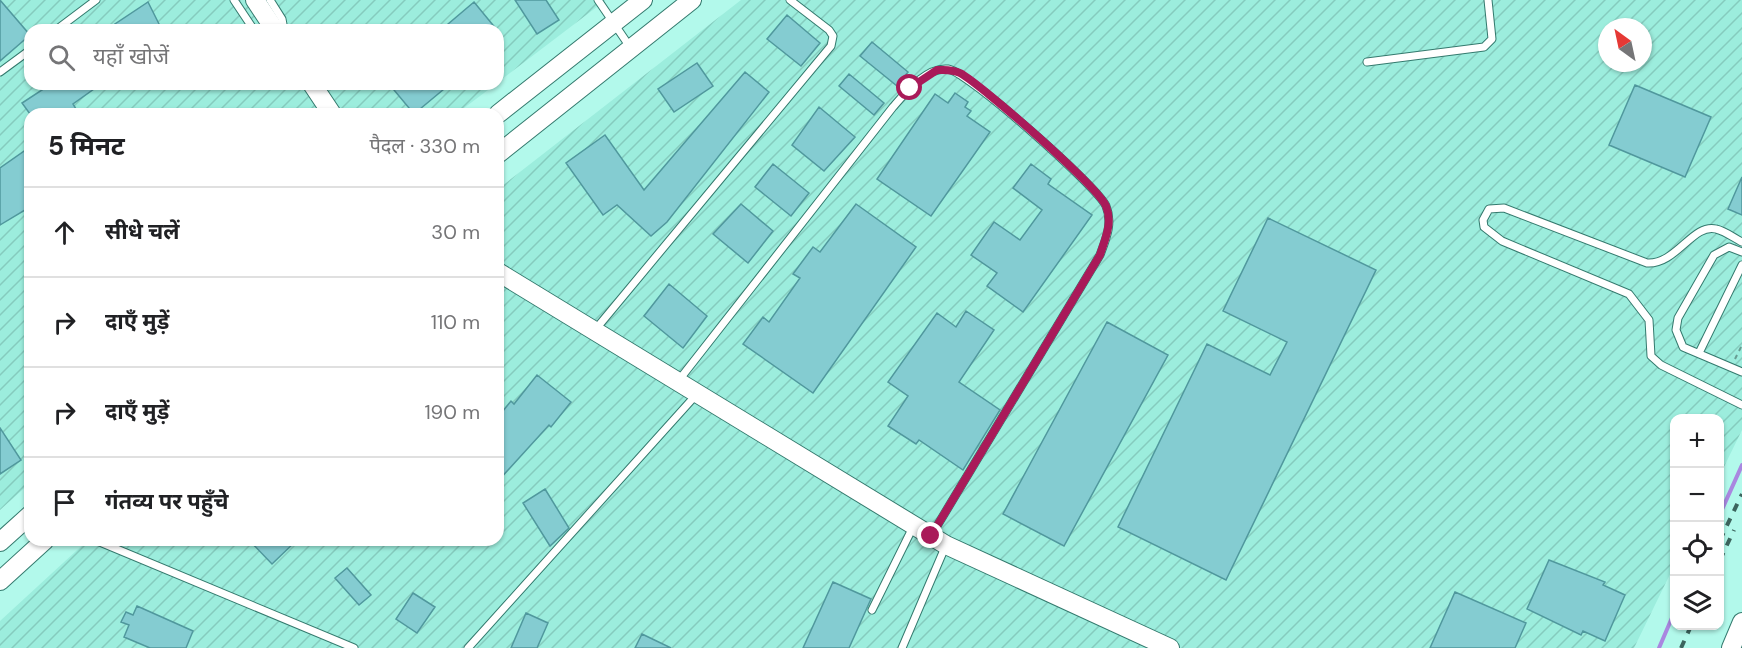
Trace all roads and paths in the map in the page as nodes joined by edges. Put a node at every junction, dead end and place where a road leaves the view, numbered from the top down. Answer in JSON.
{"nodes":[{"id":1,"x":96,"y":0,"type":"edge"},
{"id":2,"x":234,"y":0,"type":"edge"},
{"id":3,"x":255,"y":0,"type":"edge"},
{"id":4,"x":270,"y":0,"type":"edge"},
{"id":5,"x":598,"y":0,"type":"edge"},
{"id":6,"x":643,"y":0,"type":"edge"},
{"id":7,"x":692,"y":0,"type":"edge"},
{"id":8,"x":790,"y":0,"type":"edge"},
{"id":9,"x":1488,"y":0,"type":"edge"},
{"id":10,"x":613,"y":22,"type":"junction"},
{"id":11,"x":64,"y":24,"type":"edge"},
{"id":12,"x":250,"y":24,"type":"edge"},
{"id":13,"x":271,"y":24,"type":"edge"},
{"id":14,"x":283,"y":24,"type":"edge"},
{"id":15,"x":630,"y":47,"type":"junction"},
{"id":16,"x":24,"y":54,"type":"edge"},
{"id":17,"x":1367,"y":62,"type":"dead end"},
{"id":18,"x":0,"y":72,"type":"edge"},
{"id":19,"x":316,"y":90,"type":"edge"},
{"id":20,"x":328,"y":108,"type":"edge"},
{"id":21,"x":504,"y":109,"type":"edge"},
{"id":22,"x":504,"y":149,"type":"edge"},
{"id":23,"x":1742,"y":242,"type":"edge"},
{"id":24,"x":1742,"y":252,"type":"edge"},
{"id":25,"x":1742,"y":265,"type":"edge"},
{"id":26,"x":504,"y":276,"type":"edge"},
{"id":27,"x":594,"y":331,"type":"junction"},
{"id":28,"x":1742,"y":345,"type":"edge"},
{"id":29,"x":1698,"y":353,"type":"junction"},
{"id":30,"x":1731,"y":367,"type":"junction"},
{"id":31,"x":1742,"y":372,"type":"edge"},
{"id":32,"x":677,"y":383,"type":"junction"},
{"id":33,"x":696,"y":395,"type":"junction"},
{"id":34,"x":1742,"y":405,"type":"edge"},
{"id":35,"x":24,"y":520,"type":"edge"},
{"id":36,"x":914,"y":525,"type":"junction"},
{"id":37,"x":939,"y":540,"type":"junction"},
{"id":38,"x":0,"y":542,"type":"edge"},
{"id":39,"x":38,"y":546,"type":"edge"},
{"id":40,"x":109,"y":546,"type":"edge"},
{"id":41,"x":0,"y":581,"type":"edge"},
{"id":42,"x":872,"y":610,"type":"dead end"},
{"id":43,"x":1742,"y":622,"type":"edge"},
{"id":44,"x":354,"y":648,"type":"edge"},
{"id":45,"x":468,"y":648,"type":"edge"},
{"id":46,"x":902,"y":648,"type":"edge"},
{"id":47,"x":1170,"y":648,"type":"edge"},
{"id":48,"x":1731,"y":648,"type":"edge"}],
"edges":[{"from":1,"to":11,"type":"lane"},
{"from":2,"to":12,"type":"lane"},
{"from":3,"to":13,"type":"street"},
{"from":4,"to":14,"type":"lane"},
{"from":5,"to":10,"type":"lane"},
{"from":6,"to":10,"type":"street"},
{"from":7,"to":15,"type":"street"},
{"from":8,"to":27,"type":"lane"},
{"from":9,"to":17,"type":"lane"},
{"from":10,"to":15,"type":"lane"},
{"from":10,"to":21,"type":"street"},
{"from":15,"to":22,"type":"street"},
{"from":16,"to":18,"type":"lane"},
{"from":19,"to":20,"type":"street"},
{"from":23,"to":34,"type":"lane"},
{"from":24,"to":29,"type":"lane"},
{"from":25,"to":29,"type":"lane"},
{"from":26,"to":27,"type":"street"},
{"from":27,"to":32,"type":"street"},
{"from":28,"to":30,"type":"path"},
{"from":29,"to":30,"type":"lane"},
{"from":30,"to":31,"type":"lane"},
{"from":32,"to":33,"type":"street"},
{"from":32,"to":37,"type":"lane"},
{"from":33,"to":36,"type":"street"},
{"from":33,"to":45,"type":"lane"},
{"from":35,"to":38,"type":"street"},
{"from":36,"to":37,"type":"street"},
{"from":36,"to":42,"type":"lane"},
{"from":37,"to":46,"type":"lane"},
{"from":37,"to":47,"type":"street"},
{"from":39,"to":41,"type":"street"},
{"from":40,"to":44,"type":"lane"},
{"from":43,"to":48,"type":"street"}]}
